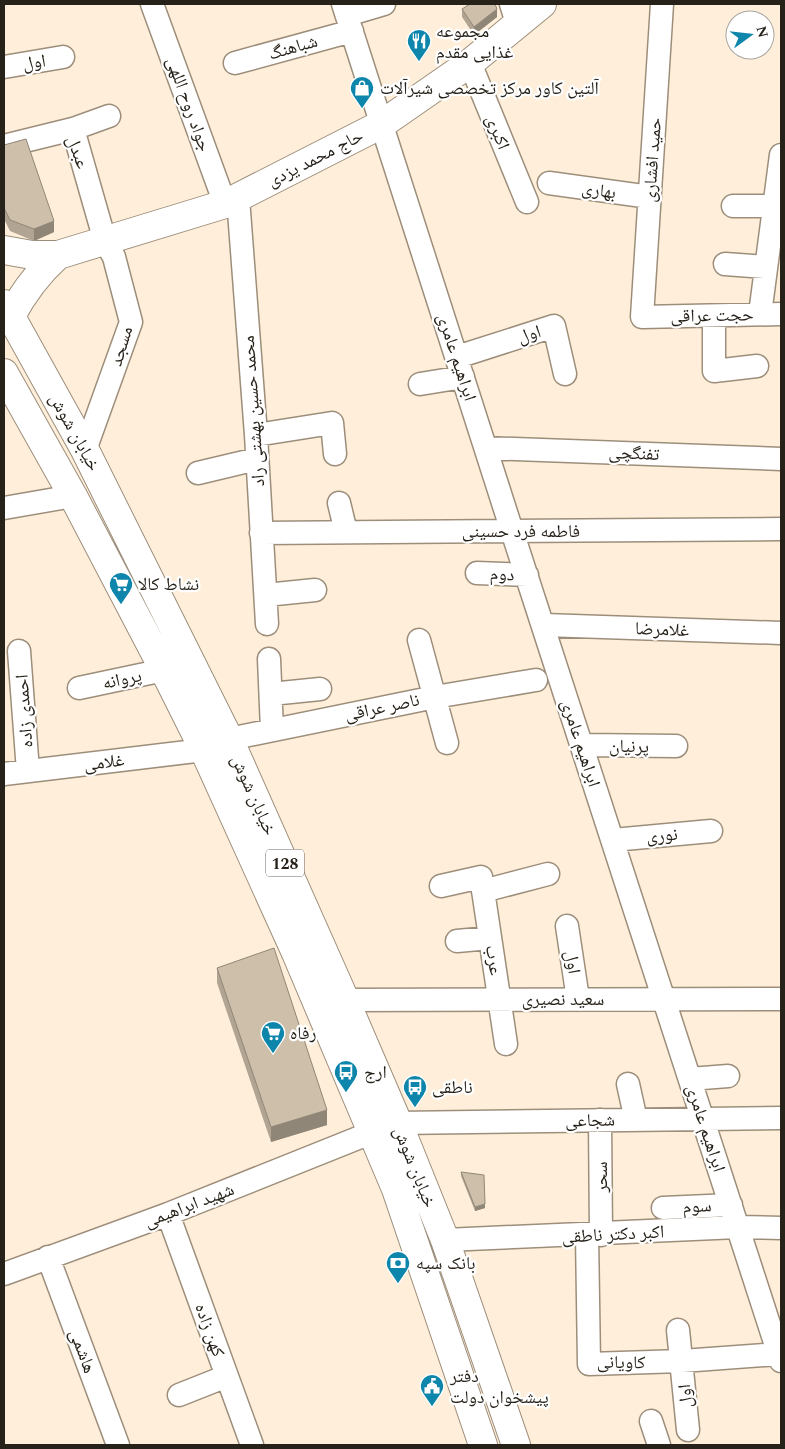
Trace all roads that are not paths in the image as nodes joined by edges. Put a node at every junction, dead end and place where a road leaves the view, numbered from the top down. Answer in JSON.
{"nodes":[{"id":1,"x":152,"y":4,"type":"edge"},
{"id":2,"x":384,"y":4,"type":"edge"},
{"id":3,"x":542,"y":4,"type":"edge"},
{"id":4,"x":662,"y":4,"type":"edge"},
{"id":5,"x":514,"y":13,"type":"edge"},
{"id":6,"x":348,"y":16,"type":"edge"},
{"id":7,"x":63,"y":57,"type":"dead end"},
{"id":8,"x":235,"y":63,"type":"dead end"},
{"id":9,"x":470,"y":63,"type":"junction"},
{"id":10,"x":4,"y":67,"type":"edge"},
{"id":11,"x":108,"y":116,"type":"dead end"},
{"id":12,"x":382,"y":124,"type":"junction"},
{"id":13,"x":72,"y":129,"type":"junction"},
{"id":14,"x":4,"y":146,"type":"edge"},
{"id":15,"x":781,"y":155,"type":"edge"},
{"id":16,"x":549,"y":183,"type":"dead end"},
{"id":17,"x":650,"y":197,"type":"junction"},
{"id":18,"x":232,"y":201,"type":"junction"},
{"id":19,"x":527,"y":202,"type":"dead end"},
{"id":20,"x":733,"y":206,"type":"dead end"},
{"id":21,"x":774,"y":206,"type":"junction"},
{"id":22,"x":105,"y":241,"type":"junction"},
{"id":23,"x":4,"y":250,"type":"edge"},
{"id":24,"x":58,"y":255,"type":"junction"},
{"id":25,"x":725,"y":264,"type":"dead end"},
{"id":26,"x":766,"y":267,"type":"junction"},
{"id":27,"x":771,"y":314,"type":"edge"},
{"id":28,"x":6,"y":315,"type":"edge"},
{"id":29,"x":714,"y":316,"type":"junction"},
{"id":30,"x":642,"y":317,"type":"joint"},
{"id":31,"x":757,"y":366,"type":"dead end"},
{"id":32,"x":460,"y":367,"type":"junction"},
{"id":33,"x":4,"y":373,"type":"edge"},
{"id":34,"x":565,"y":374,"type":"dead end"},
{"id":35,"x":420,"y":384,"type":"dead end"},
{"id":36,"x":256,"y":435,"type":"junction"},
{"id":37,"x":486,"y":448,"type":"junction"},
{"id":38,"x":85,"y":450,"type":"junction"},
{"id":39,"x":335,"y":454,"type":"dead end"},
{"id":40,"x":257,"y":459,"type":"junction"},
{"id":41,"x":781,"y":459,"type":"edge"},
{"id":42,"x":198,"y":473,"type":"dead end"},
{"id":43,"x":73,"y":496,"type":"junction"},
{"id":44,"x":339,"y":503,"type":"dead end"},
{"id":45,"x":4,"y":508,"type":"edge"},
{"id":46,"x":781,"y":529,"type":"edge"},
{"id":47,"x":512,"y":531,"type":"junction"},
{"id":48,"x":346,"y":532,"type":"junction"},
{"id":49,"x":261,"y":533,"type":"junction"},
{"id":50,"x":477,"y":573,"type":"dead end"},
{"id":51,"x":527,"y":575,"type":"junction"},
{"id":52,"x":315,"y":590,"type":"dead end"},
{"id":53,"x":266,"y":595,"type":"junction"},
{"id":54,"x":267,"y":624,"type":"dead end"},
{"id":55,"x":544,"y":625,"type":"junction"},
{"id":56,"x":781,"y":633,"type":"edge"},
{"id":57,"x":419,"y":640,"type":"dead end"},
{"id":58,"x":19,"y":651,"type":"dead end"},
{"id":59,"x":269,"y":659,"type":"dead end"},
{"id":60,"x":164,"y":670,"type":"junction"},
{"id":61,"x":536,"y":680,"type":"dead end"},
{"id":62,"x":79,"y":688,"type":"dead end"},
{"id":63,"x":320,"y":690,"type":"dead end"},
{"id":64,"x":271,"y":694,"type":"junction"},
{"id":65,"x":434,"y":697,"type":"junction"},
{"id":66,"x":272,"y":730,"type":"junction"},
{"id":67,"x":229,"y":738,"type":"junction"},
{"id":68,"x":447,"y":743,"type":"dead end"},
{"id":69,"x":582,"y":745,"type":"junction"},
{"id":70,"x":676,"y":746,"type":"dead end"},
{"id":71,"x":204,"y":750,"type":"junction"},
{"id":72,"x":28,"y":771,"type":"junction"},
{"id":73,"x":4,"y":774,"type":"edge"},
{"id":74,"x":712,"y":831,"type":"dead end"},
{"id":75,"x":613,"y":840,"type":"junction"},
{"id":76,"x":548,"y":874,"type":"dead end"},
{"id":77,"x":482,"y":884,"type":"junction"},
{"id":78,"x":441,"y":886,"type":"dead end"},
{"id":79,"x":567,"y":926,"type":"dead end"},
{"id":80,"x":490,"y":938,"type":"junction"},
{"id":81,"x":457,"y":940,"type":"dead end"},
{"id":82,"x":578,"y":999,"type":"junction"},
{"id":83,"x":665,"y":999,"type":"junction"},
{"id":84,"x":781,"y":999,"type":"edge"},
{"id":85,"x":345,"y":1000,"type":"junction"},
{"id":86,"x":500,"y":1000,"type":"junction"},
{"id":87,"x":506,"y":1044,"type":"dead end"},
{"id":88,"x":728,"y":1076,"type":"dead end"},
{"id":89,"x":690,"y":1079,"type":"junction"},
{"id":90,"x":628,"y":1084,"type":"dead end"},
{"id":91,"x":781,"y":1118,"type":"edge"},
{"id":92,"x":703,"y":1119,"type":"junction"},
{"id":93,"x":600,"y":1120,"type":"junction"},
{"id":94,"x":636,"y":1120,"type":"junction"},
{"id":95,"x":398,"y":1122,"type":"junction"},
{"id":96,"x":373,"y":1132,"type":"junction"},
{"id":97,"x":731,"y":1204,"type":"junction"},
{"id":98,"x":663,"y":1208,"type":"dead end"},
{"id":99,"x":168,"y":1214,"type":"junction"},
{"id":100,"x":738,"y":1228,"type":"junction"},
{"id":101,"x":781,"y":1228,"type":"edge"},
{"id":102,"x":594,"y":1235,"type":"junction"},
{"id":103,"x":445,"y":1240,"type":"junction"},
{"id":104,"x":48,"y":1257,"type":"junction"},
{"id":105,"x":4,"y":1274,"type":"edge"},
{"id":106,"x":775,"y":1321,"type":"edge"},
{"id":107,"x":678,"y":1330,"type":"dead end"},
{"id":108,"x":780,"y":1357,"type":"edge"},
{"id":109,"x":682,"y":1361,"type":"junction"},
{"id":110,"x":227,"y":1376,"type":"junction"},
{"id":111,"x":179,"y":1395,"type":"dead end"},
{"id":112,"x":650,"y":1421,"type":"dead end"},
{"id":113,"x":688,"y":1430,"type":"dead end"},
{"id":114,"x":118,"y":1445,"type":"edge"},
{"id":115,"x":252,"y":1445,"type":"edge"},
{"id":116,"x":483,"y":1445,"type":"edge"},
{"id":117,"x":516,"y":1445,"type":"edge"},
{"id":118,"x":659,"y":1445,"type":"edge"}],
"edges":[{"from":1,"to":18,"type":"street","name":"جواد روح اللهی"},
{"from":2,"to":6,"type":"street"},
{"from":3,"to":5,"type":"main road","name":"حاج محمد یزدی"},
{"from":4,"to":17,"type":"street","name":"حمید افشاری"},
{"from":5,"to":9,"type":"main road","name":"حاج محمد یزدی"},
{"from":6,"to":8,"type":"street","name":"شباهنگ"},
{"from":6,"to":12,"type":"street","name":"ابراهیم عامری"},
{"from":7,"to":10,"type":"street","name":"اول"},
{"from":9,"to":12,"type":"main road","name":"حاج محمد یزدی"},
{"from":9,"to":19,"type":"street","name":"اکبری"},
{"from":11,"to":13,"type":"street"},
{"from":12,"to":18,"type":"main road","name":"حاج محمد یزدی"},
{"from":12,"to":32,"type":"street","name":"ابراهیم عامری"},
{"from":13,"to":14,"type":"street","name":"عبدل"},
{"from":13,"to":22,"type":"street","name":"عبدل"},
{"from":15,"to":21,"type":"street"},
{"from":16,"to":17,"type":"street","name":"بهاری"},
{"from":17,"to":30,"type":"street","name":"حمید افشاری"},
{"from":18,"to":22,"type":"main road","name":"حاج محمد یزدی"},
{"from":18,"to":36,"type":"street","name":"محمد حسین بهشتی راد"},
{"from":20,"to":21,"type":"street"},
{"from":21,"to":26,"type":"street"},
{"from":22,"to":24,"type":"main road","name":"حاج محمد یزدی"},
{"from":22,"to":38,"type":"street","name":"مسجد"},
{"from":23,"to":24,"type":"main road","name":"حاج محمد یزدی"},
{"from":24,"to":28,"type":"main road","name":"حاج محمد یزدی"},
{"from":25,"to":26,"type":"street"},
{"from":26,"to":27,"type":"street"},
{"from":27,"to":29,"type":"street","name":"حجت عراقی"},
{"from":28,"to":38,"type":"main road","name":"خیابان شوش","number":"128"},
{"from":29,"to":30,"type":"street","name":"حجت عراقی"},
{"from":29,"to":31,"type":"street"},
{"from":32,"to":34,"type":"street","name":"اول"},
{"from":32,"to":35,"type":"street"},
{"from":32,"to":37,"type":"street","name":"ابراهیم عامری"},
{"from":33,"to":43,"type":"main road","name":"خیابان شوش","number":"128"},
{"from":36,"to":39,"type":"street"},
{"from":36,"to":40,"type":"street","name":"محمد حسین بهشتی راد"},
{"from":37,"to":41,"type":"street","name":"تفنگچی"},
{"from":37,"to":47,"type":"street","name":"ابراهیم عامری"},
{"from":38,"to":67,"type":"main road","name":"خیابان شوش","number":"128"},
{"from":40,"to":42,"type":"street"},
{"from":40,"to":49,"type":"street","name":"محمد حسین بهشتی راد"},
{"from":43,"to":45,"type":"street"},
{"from":43,"to":60,"type":"main road","name":"خیابان شوش","number":"128"},
{"from":44,"to":48,"type":"street"},
{"from":46,"to":47,"type":"street","name":"فاطمه فرد حسینی"},
{"from":47,"to":48,"type":"street","name":"فاطمه فرد حسینی"},
{"from":47,"to":51,"type":"street","name":"ابراهیم عامری"},
{"from":48,"to":49,"type":"street","name":"فاطمه فرد حسینی"},
{"from":49,"to":53,"type":"street","name":"محمد حسین بهشتی راد"},
{"from":50,"to":51,"type":"street","name":"دوم"},
{"from":51,"to":55,"type":"street","name":"ابراهیم عامری"},
{"from":52,"to":53,"type":"street"},
{"from":53,"to":54,"type":"street","name":"محمد حسین بهشتی راد"},
{"from":55,"to":56,"type":"street","name":"غلامرضا"},
{"from":55,"to":69,"type":"street","name":"ابراهیم عامری"},
{"from":57,"to":65,"type":"street"},
{"from":58,"to":72,"type":"street","name":"احمدی زاده"},
{"from":59,"to":64,"type":"street"},
{"from":60,"to":62,"type":"street","name":"پروانه"},
{"from":60,"to":71,"type":"main road","name":"خیابان شوش","number":"128"},
{"from":61,"to":65,"type":"street","name":"ناصر عراقی"},
{"from":63,"to":64,"type":"street"},
{"from":64,"to":66,"type":"street"},
{"from":65,"to":66,"type":"street","name":"ناصر عراقی"},
{"from":65,"to":68,"type":"street"},
{"from":66,"to":67,"type":"street","name":"ناصر عراقی"},
{"from":67,"to":85,"type":"main road","name":"خیابان شوش","number":"128"},
{"from":69,"to":70,"type":"street","name":"پرنیان"},
{"from":69,"to":75,"type":"street","name":"ابراهیم عامری"},
{"from":71,"to":72,"type":"street","name":"غلامی"},
{"from":71,"to":96,"type":"main road","name":"خیابان شوش","number":"128"},
{"from":72,"to":73,"type":"street","name":"غلامی"},
{"from":74,"to":75,"type":"street","name":"نوری"},
{"from":75,"to":83,"type":"street","name":"ابراهیم عامری"},
{"from":76,"to":77,"type":"street"},
{"from":77,"to":78,"type":"street"},
{"from":77,"to":80,"type":"street","name":"عرب"},
{"from":79,"to":82,"type":"street","name":"اول"},
{"from":80,"to":81,"type":"street"},
{"from":80,"to":86,"type":"street","name":"عرب"},
{"from":82,"to":83,"type":"street","name":"سعید نصیری"},
{"from":82,"to":86,"type":"street","name":"سعید نصیری"},
{"from":83,"to":84,"type":"street","name":"سعید نصیری"},
{"from":83,"to":89,"type":"street","name":"ابراهیم عامری"},
{"from":85,"to":86,"type":"street","name":"سعید نصیری"},
{"from":85,"to":95,"type":"main road","name":"خیابان شوش","number":"128"},
{"from":86,"to":87,"type":"street","name":"عرب"},
{"from":88,"to":89,"type":"street"},
{"from":89,"to":92,"type":"street","name":"ابراهیم عامری"},
{"from":90,"to":94,"type":"street"},
{"from":91,"to":92,"type":"street","name":"شجاعی"},
{"from":92,"to":94,"type":"street","name":"شجاعی"},
{"from":92,"to":97,"type":"street","name":"ابراهیم عامری"},
{"from":93,"to":94,"type":"street","name":"شجاعی"},
{"from":93,"to":95,"type":"street","name":"شجاعی"},
{"from":93,"to":102,"type":"street","name":"سحر"},
{"from":95,"to":96,"type":"main road"},
{"from":95,"to":103,"type":"main road","name":"خیابان شوش","number":"128"},
{"from":96,"to":99,"type":"street","name":"شهید ابراهیمی"},
{"from":96,"to":116,"type":"main road","name":"خیابان شوش","number":"128"},
{"from":97,"to":98,"type":"street","name":"سوم"},
{"from":97,"to":100,"type":"street","name":"ابراهیم عامری"},
{"from":99,"to":104,"type":"street","name":"شهید ابراهیمی"},
{"from":99,"to":110,"type":"street","name":"کهن زاده"},
{"from":100,"to":101,"type":"street","name":"اکبر دکتر ناطقی"},
{"from":100,"to":102,"type":"street","name":"اکبر دکتر ناطقی"},
{"from":100,"to":106,"type":"street","name":"ابراهیم عامری"},
{"from":102,"to":103,"type":"street","name":"اکبر دکتر ناطقی"},
{"from":102,"to":109,"type":"street","name":"کاویانی"},
{"from":103,"to":117,"type":"main road","name":"خیابان شوش","number":"128"},
{"from":104,"to":105,"type":"street","name":"شهید ابراهیمی"},
{"from":104,"to":114,"type":"street","name":"هاشمی"},
{"from":106,"to":108,"type":"street","name":"ابراهیم عامری"},
{"from":107,"to":109,"type":"street"},
{"from":108,"to":109,"type":"street","name":"کاویانی"},
{"from":109,"to":113,"type":"street","name":"اول"},
{"from":110,"to":111,"type":"street"},
{"from":110,"to":115,"type":"street","name":"کهن زاده"},
{"from":112,"to":118,"type":"street"}]}
